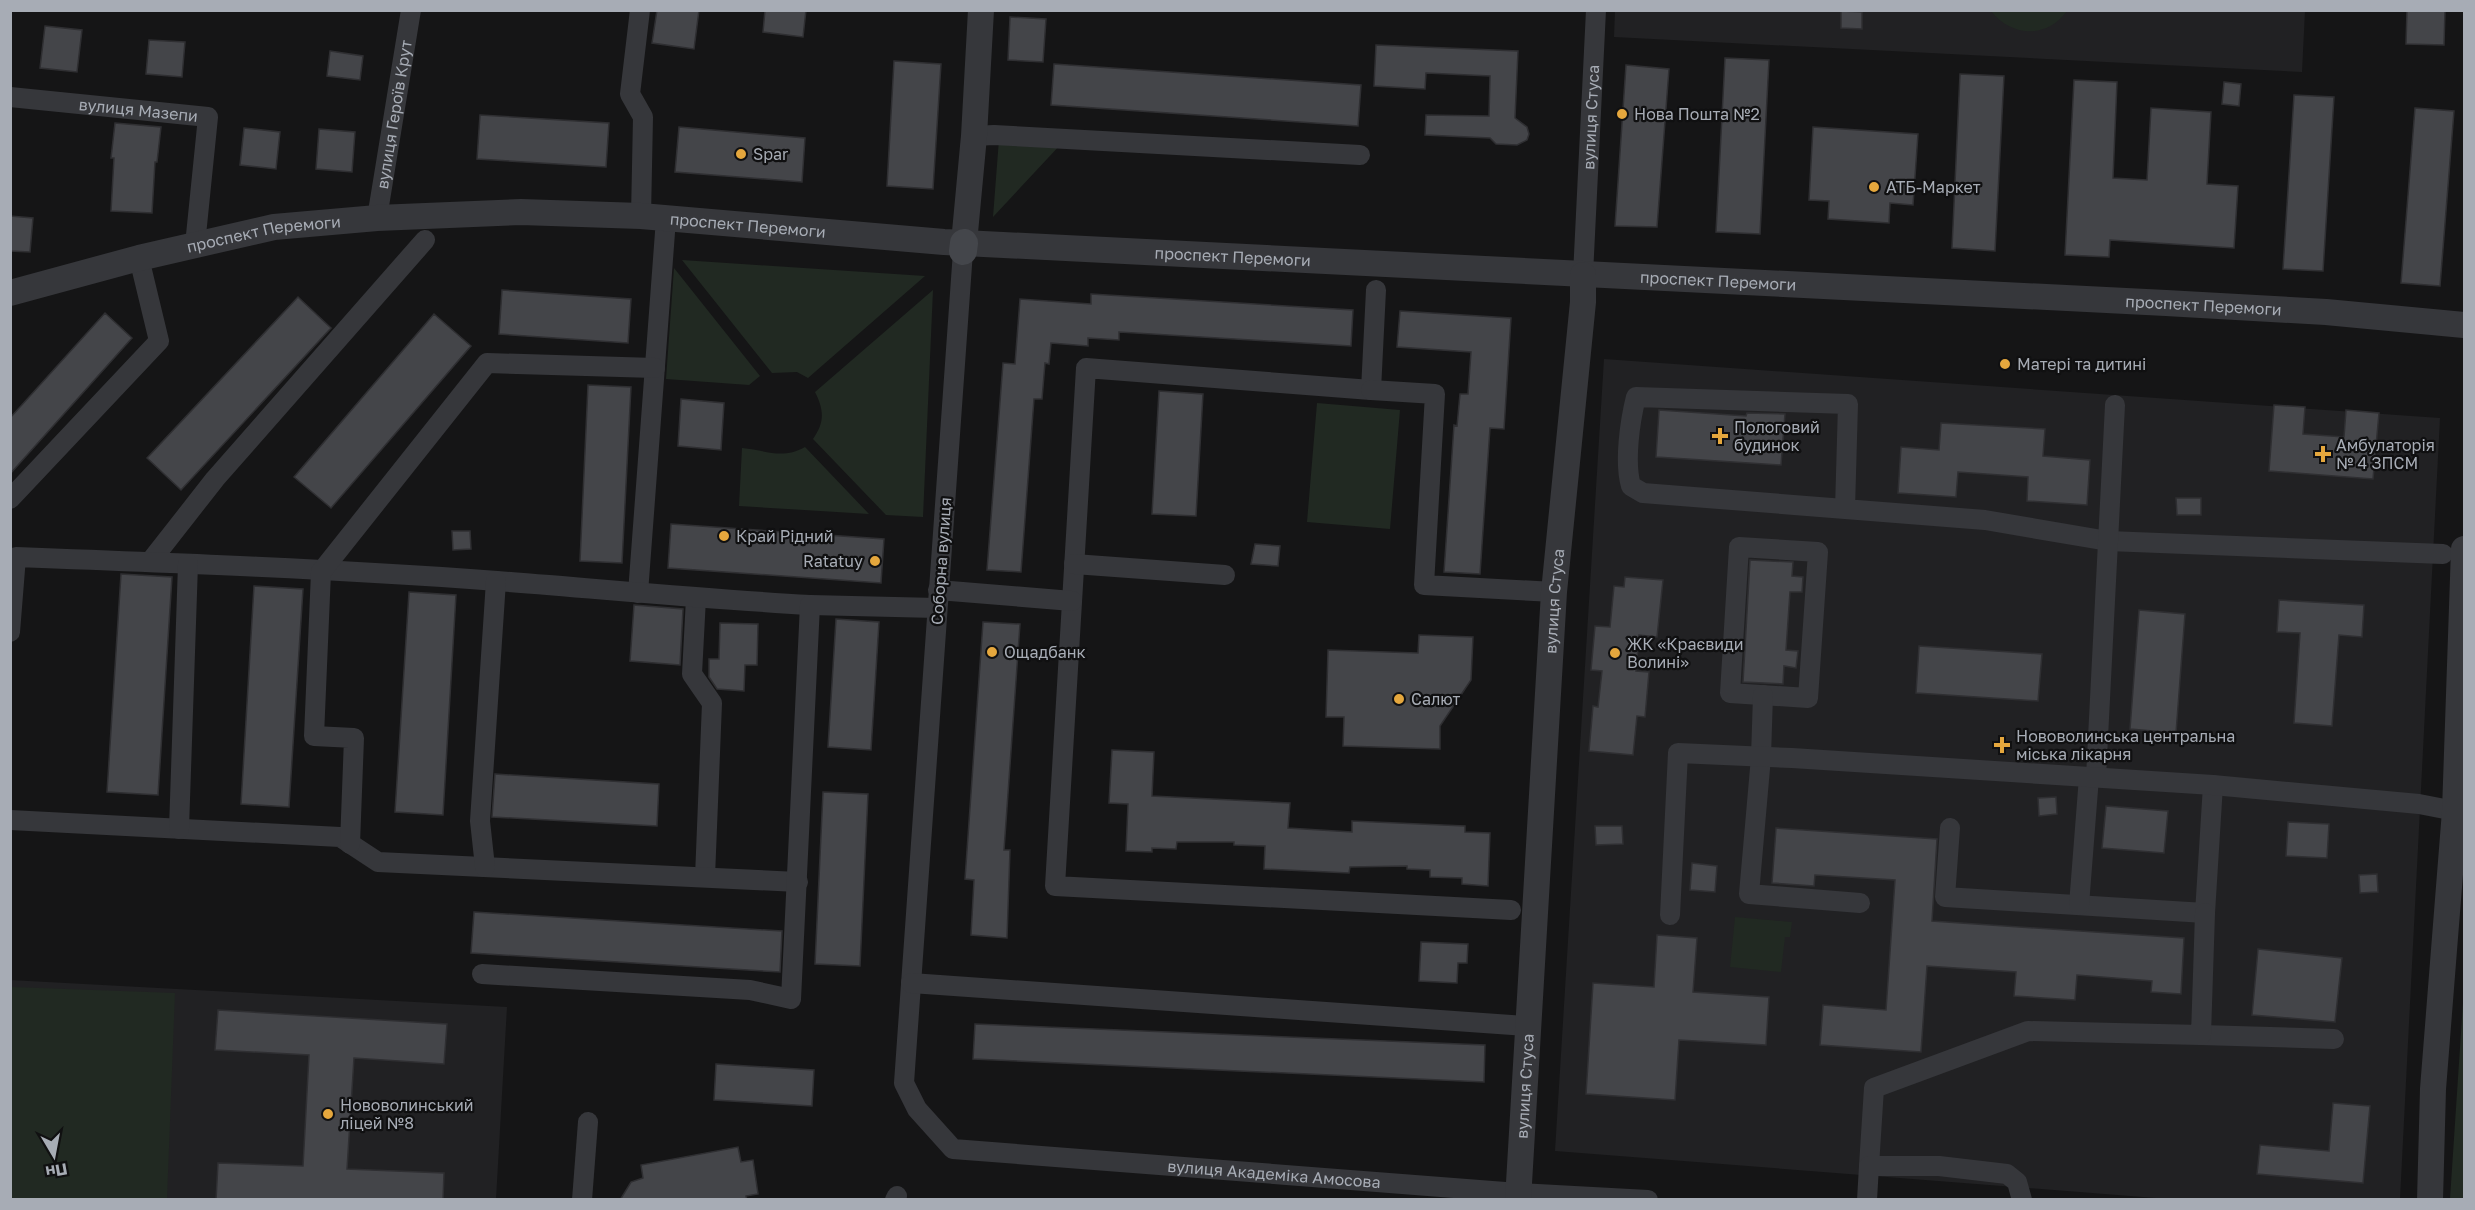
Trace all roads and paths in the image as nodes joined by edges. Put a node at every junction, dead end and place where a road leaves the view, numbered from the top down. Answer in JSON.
{"nodes":[{"id":1,"x":411,"y":10,"type":"edge"},
{"id":2,"x":640,"y":10,"type":"edge"},
{"id":3,"x":981,"y":10,"type":"edge"},
{"id":4,"x":1596,"y":10,"type":"edge"},
{"id":5,"x":10,"y":97,"type":"edge"},
{"id":6,"x":974,"y":136,"type":"junction"},
{"id":7,"x":1360,"y":155,"type":"dead end"},
{"id":8,"x":641,"y":216,"type":"junction"},
{"id":9,"x":377,"y":218,"type":"junction"},
{"id":10,"x":666,"y":219,"type":"junction"},
{"id":11,"x":425,"y":240,"type":"dead end"},
{"id":12,"x":195,"y":245,"type":"junction"},
{"id":13,"x":964,"y":247,"type":"junction"},
{"id":14,"x":139,"y":258,"type":"junction"},
{"id":15,"x":1583,"y":275,"type":"junction"},
{"id":16,"x":1376,"y":290,"type":"dead end"},
{"id":17,"x":10,"y":293,"type":"edge"},
{"id":18,"x":2464,"y":325,"type":"edge"},
{"id":19,"x":655,"y":368,"type":"junction"},
{"id":20,"x":1371,"y":390,"type":"junction"},
{"id":21,"x":2115,"y":405,"type":"dead end"},
{"id":22,"x":10,"y":499,"type":"edge"},
{"id":23,"x":1845,"y":509,"type":"junction"},
{"id":24,"x":2108,"y":541,"type":"junction"},
{"id":25,"x":14,"y":551,"type":"edge"},
{"id":26,"x":2454,"y":552,"type":"edge"},
{"id":27,"x":150,"y":562,"type":"junction"},
{"id":28,"x":188,"y":564,"type":"junction"},
{"id":29,"x":1074,"y":564,"type":"junction"},
{"id":30,"x":321,"y":572,"type":"junction"},
{"id":31,"x":1225,"y":575,"type":"dead end"},
{"id":32,"x":496,"y":581,"type":"junction"},
{"id":33,"x":1554,"y":592,"type":"junction"},
{"id":34,"x":638,"y":594,"type":"junction"},
{"id":35,"x":696,"y":598,"type":"junction"},
{"id":36,"x":938,"y":599,"type":"junction"},
{"id":37,"x":1072,"y":601,"type":"junction"},
{"id":38,"x":810,"y":605,"type":"junction"},
{"id":39,"x":10,"y":632,"type":"edge"},
{"id":40,"x":1763,"y":695,"type":"junction"},
{"id":41,"x":1761,"y":757,"type":"junction"},
{"id":42,"x":2093,"y":777,"type":"junction"},
{"id":43,"x":2213,"y":786,"type":"junction"},
{"id":44,"x":2455,"y":811,"type":"junction"},
{"id":45,"x":10,"y":820,"type":"edge"},
{"id":46,"x":1950,"y":828,"type":"dead end"},
{"id":47,"x":179,"y":829,"type":"junction"},
{"id":48,"x":350,"y":844,"type":"junction"},
{"id":49,"x":485,"y":867,"type":"junction"},
{"id":50,"x":705,"y":878,"type":"junction"},
{"id":51,"x":798,"y":882,"type":"junction"},
{"id":52,"x":1860,"y":903,"type":"dead end"},
{"id":53,"x":2079,"y":905,"type":"junction"},
{"id":54,"x":1511,"y":910,"type":"dead end"},
{"id":55,"x":2205,"y":913,"type":"junction"},
{"id":56,"x":1670,"y":915,"type":"dead end"},
{"id":57,"x":482,"y":974,"type":"dead end"},
{"id":58,"x":911,"y":983,"type":"junction"},
{"id":59,"x":1527,"y":1026,"type":"junction"},
{"id":60,"x":2201,"y":1035,"type":"junction"},
{"id":61,"x":2334,"y":1039,"type":"dead end"},
{"id":62,"x":917,"y":1108,"type":"joint"},
{"id":63,"x":588,"y":1122,"type":"dead end"},
{"id":64,"x":1869,"y":1166,"type":"junction"},
{"id":65,"x":1518,"y":1196,"type":"edge"},
{"id":66,"x":582,"y":1200,"type":"edge"},
{"id":67,"x":1648,"y":1200,"type":"edge"},
{"id":68,"x":1867,"y":1200,"type":"edge"},
{"id":69,"x":2022,"y":1200,"type":"edge"},
{"id":70,"x":2430,"y":1200,"type":"edge"}],
"edges":[{"from":1,"to":9,"type":"street","name":"вулиця Героїв Крут"},
{"from":2,"to":8,"type":"street"},
{"from":3,"to":6,"type":"street","name":"Соборна вулиця"},
{"from":4,"to":15,"type":"street","name":"вулиця Стуса"},
{"from":5,"to":12,"type":"street","name":"вулиця Мазепи"},
{"from":6,"to":7,"type":"street"},
{"from":6,"to":13,"type":"street","name":"Соборна вулиця"},
{"from":8,"to":9,"type":"street","name":"проспект Перемоги"},
{"from":8,"to":10,"type":"street","name":"проспект Перемоги"},
{"from":9,"to":12,"type":"street","name":"проспект Перемоги"},
{"from":10,"to":13,"type":"street","name":"проспект Перемоги"},
{"from":10,"to":19,"type":"street"},
{"from":11,"to":27,"type":"street"},
{"from":12,"to":14,"type":"street","name":"проспект Перемоги"},
{"from":13,"to":15,"type":"street","name":"проспект Перемоги"},
{"from":13,"to":36,"type":"street","name":"Соборна вулиця"},
{"from":14,"to":17,"type":"street","name":"проспект Перемоги"},
{"from":14,"to":22,"type":"street"},
{"from":15,"to":18,"type":"street","name":"проспект Перемоги"},
{"from":15,"to":33,"type":"street","name":"вулиця Стуса"},
{"from":16,"to":20,"type":"street"},
{"from":19,"to":30,"type":"street"},
{"from":19,"to":34,"type":"street"},
{"from":20,"to":29,"type":"street"},
{"from":20,"to":33,"type":"street"},
{"from":21,"to":24,"type":"street"},
{"from":23,"to":23,"type":"street"},
{"from":23,"to":24,"type":"street"},
{"from":24,"to":26,"type":"street"},
{"from":24,"to":42,"type":"street"},
{"from":25,"to":27,"type":"street"},
{"from":25,"to":39,"type":"street"},
{"from":26,"to":44,"type":"street"},
{"from":27,"to":28,"type":"street"},
{"from":28,"to":30,"type":"street"},
{"from":28,"to":47,"type":"street"},
{"from":29,"to":31,"type":"street"},
{"from":29,"to":37,"type":"street"},
{"from":30,"to":32,"type":"street"},
{"from":30,"to":48,"type":"street"},
{"from":32,"to":34,"type":"street"},
{"from":32,"to":49,"type":"street"},
{"from":33,"to":59,"type":"street","name":"вулиця Стуса"},
{"from":34,"to":35,"type":"street"},
{"from":35,"to":38,"type":"street"},
{"from":35,"to":50,"type":"street"},
{"from":36,"to":37,"type":"street"},
{"from":36,"to":38,"type":"street"},
{"from":36,"to":58,"type":"street","name":"Соборна вулиця"},
{"from":37,"to":54,"type":"street"},
{"from":38,"to":51,"type":"street"},
{"from":40,"to":40,"type":"street"},
{"from":40,"to":41,"type":"street"},
{"from":41,"to":42,"type":"street"},
{"from":41,"to":52,"type":"street"},
{"from":41,"to":56,"type":"street"},
{"from":42,"to":43,"type":"street"},
{"from":42,"to":53,"type":"street"},
{"from":43,"to":44,"type":"street"},
{"from":43,"to":55,"type":"street"},
{"from":44,"to":70,"type":"street"},
{"from":45,"to":47,"type":"street"},
{"from":46,"to":53,"type":"street"},
{"from":47,"to":48,"type":"street"},
{"from":48,"to":49,"type":"street"},
{"from":49,"to":50,"type":"street"},
{"from":50,"to":51,"type":"street"},
{"from":51,"to":57,"type":"street"},
{"from":53,"to":55,"type":"street"},
{"from":55,"to":60,"type":"street"},
{"from":58,"to":59,"type":"street"},
{"from":58,"to":62,"type":"street","name":"Соборна вулиця"},
{"from":59,"to":65,"type":"street","name":"вулиця Стуса"},
{"from":60,"to":61,"type":"street"},
{"from":60,"to":64,"type":"street"},
{"from":62,"to":65,"type":"street","name":"вулиця Академіка Амосова"},
{"from":63,"to":66,"type":"street"},
{"from":64,"to":68,"type":"street"},
{"from":64,"to":69,"type":"street"},
{"from":65,"to":67,"type":"street","name":"вулиця Академіка Амосова"}]}
